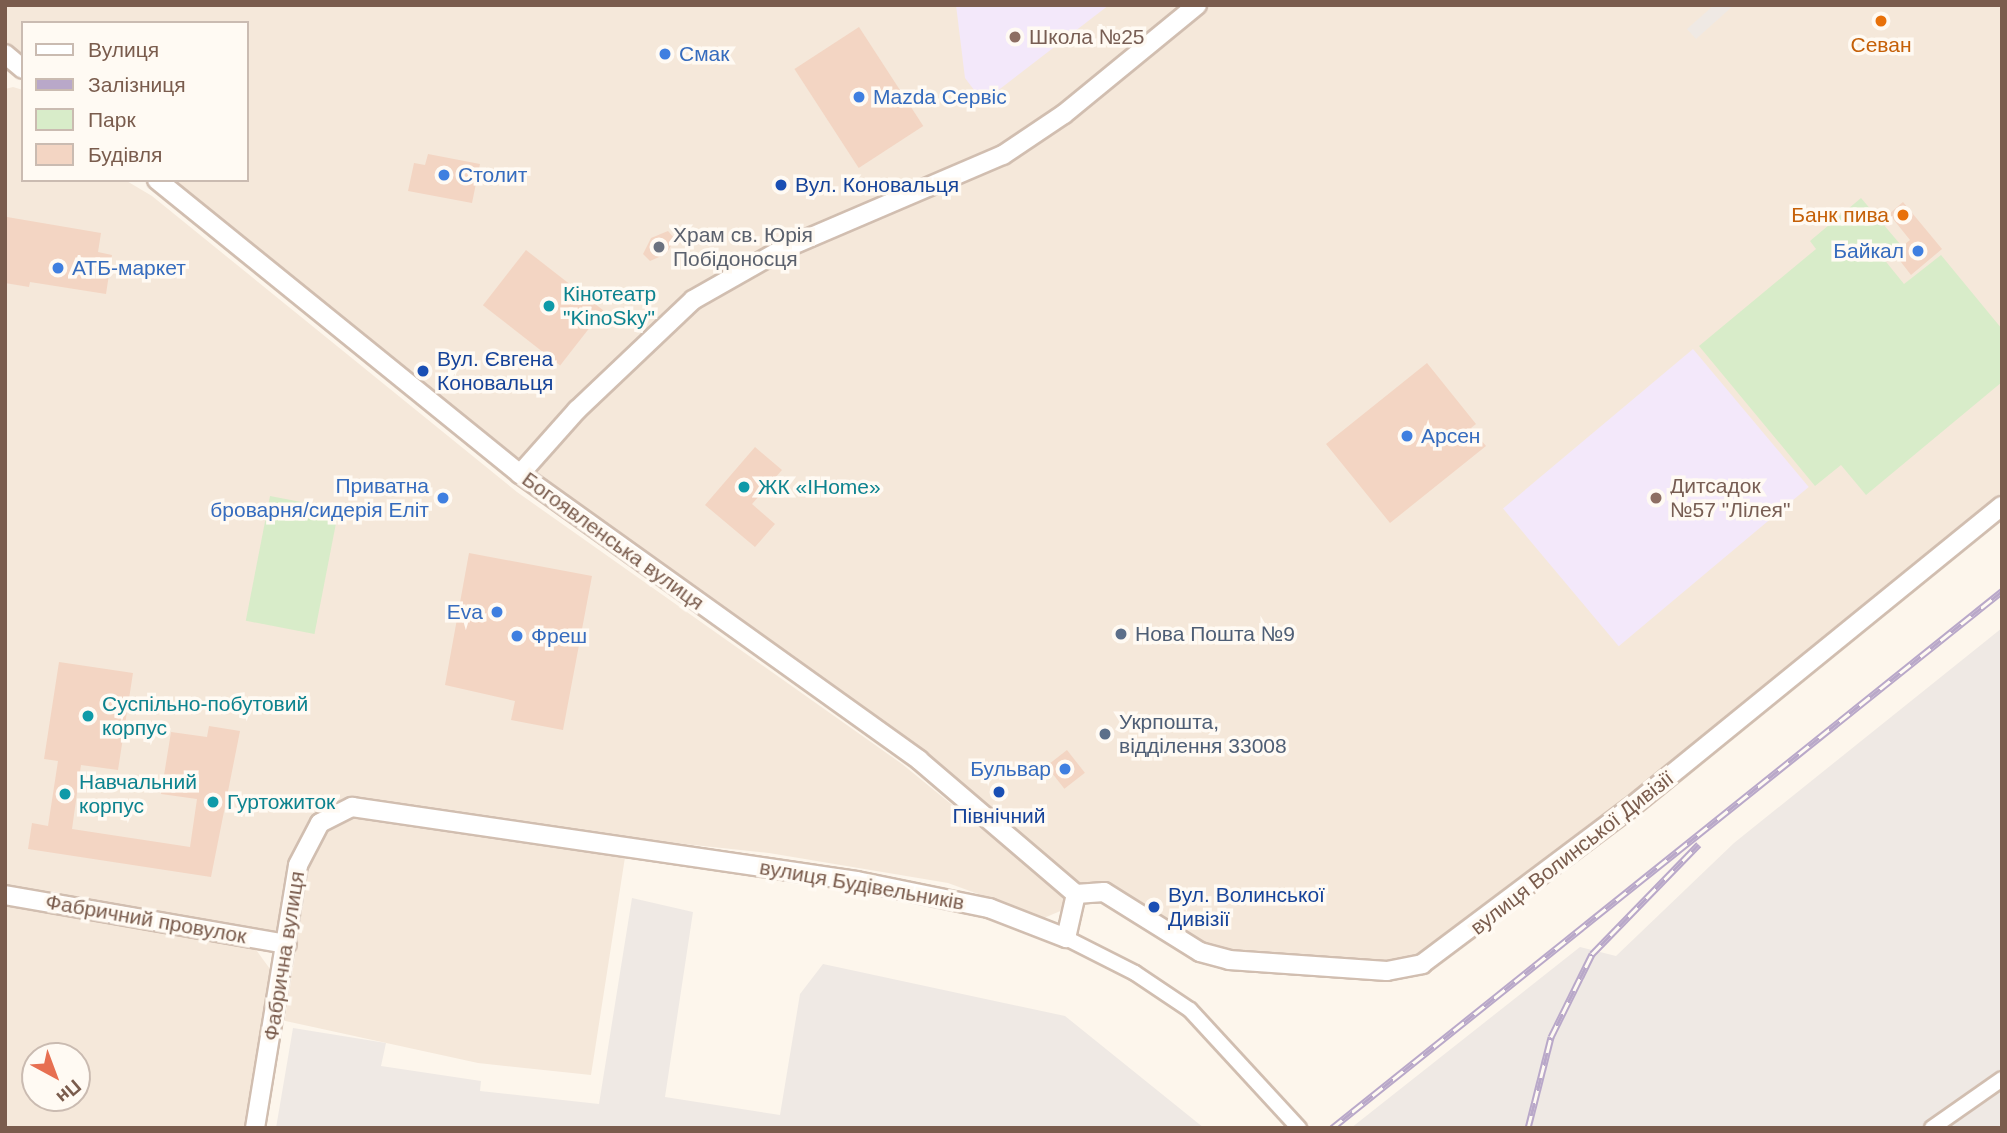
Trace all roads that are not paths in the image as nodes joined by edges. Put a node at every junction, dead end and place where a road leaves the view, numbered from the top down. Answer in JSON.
{"nodes":[{"id":1,"x":1197,"y":5,"type":"edge"},
{"id":2,"x":5,"y":54,"type":"edge"},
{"id":3,"x":21,"y":67,"type":"edge"},
{"id":4,"x":159,"y":182,"type":"edge"},
{"id":5,"x":520,"y":474,"type":"junction"},
{"id":6,"x":2002,"y":506,"type":"edge"},
{"id":7,"x":352,"y":807,"type":"joint"},
{"id":8,"x":1076,"y":894,"type":"junction"},
{"id":9,"x":5,"y":895,"type":"edge"},
{"id":10,"x":1066,"y":938,"type":"junction"},
{"id":11,"x":288,"y":944,"type":"junction"},
{"id":12,"x":2002,"y":1079,"type":"edge"},
{"id":13,"x":255,"y":1128,"type":"edge"},
{"id":14,"x":1299,"y":1128,"type":"edge"},
{"id":15,"x":1932,"y":1128,"type":"edge"}],
"edges":[{"from":1,"to":5,"type":"street"},
{"from":2,"to":3,"type":"street"},
{"from":4,"to":5,"type":"street","name":"Богоявленська вулиця"},
{"from":5,"to":8,"type":"street","name":"Богоявленська вулиця"},
{"from":6,"to":8,"type":"street","name":"вулиця Волинської Дивізії"},
{"from":7,"to":10,"type":"street","name":"вулиця Будівельників"},
{"from":7,"to":11,"type":"street","name":"Фабрична вулиця"},
{"from":8,"to":10,"type":"street"},
{"from":9,"to":11,"type":"street","name":"Фабричний провулок"},
{"from":10,"to":14,"type":"street","name":"вулиця Будівельників"},
{"from":11,"to":13,"type":"street","name":"Фабрична вулиця"},
{"from":12,"to":15,"type":"street"}]}
